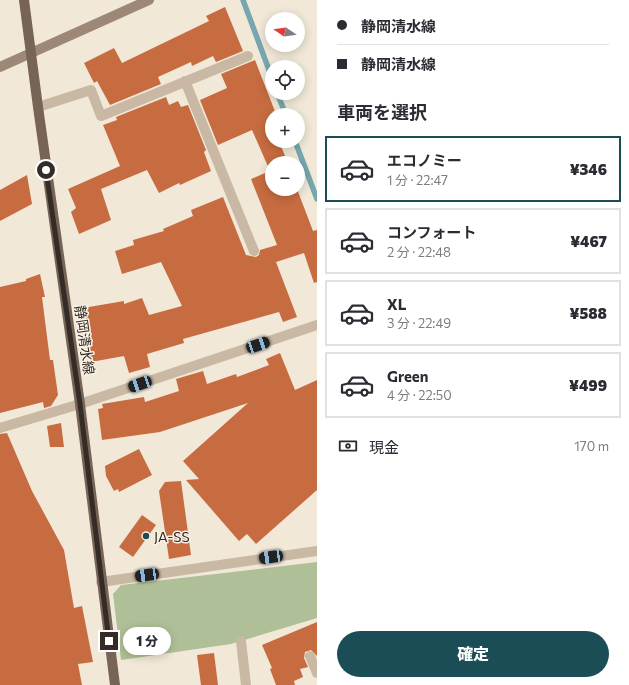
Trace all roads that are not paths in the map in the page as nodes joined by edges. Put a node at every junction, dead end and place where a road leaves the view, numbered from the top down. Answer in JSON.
{"nodes":[{"id":1,"x":24,"y":0,"type":"edge"},
{"id":2,"x":149,"y":0,"type":"edge"},
{"id":3,"x":31,"y":53,"type":"junction"},
{"id":4,"x":248,"y":56,"type":"dead end"},
{"id":5,"x":0,"y":67,"type":"edge"},
{"id":6,"x":185,"y":82,"type":"junction"},
{"id":7,"x":38,"y":107,"type":"junction"},
{"id":8,"x":254,"y":251,"type":"dead end"},
{"id":9,"x":317,"y":325,"type":"edge"},
{"id":10,"x":80,"y":404,"type":"junction"},
{"id":11,"x":0,"y":428,"type":"edge"},
{"id":12,"x":317,"y":551,"type":"edge"},
{"id":13,"x":101,"y":582,"type":"junction"},
{"id":14,"x":241,"y":641,"type":"dead end"},
{"id":15,"x":310,"y":656,"type":"dead end"},
{"id":16,"x":317,"y":673,"type":"edge"},
{"id":17,"x":115,"y":685,"type":"edge"},
{"id":18,"x":246,"y":685,"type":"edge"}],
"edges":[{"from":1,"to":3,"type":"main road","name":"静岡清水線"},
{"from":2,"to":3,"type":"street"},
{"from":3,"to":5,"type":"street"},
{"from":3,"to":7,"type":"main road","name":"静岡清水線"},
{"from":4,"to":6,"type":"street"},
{"from":6,"to":7,"type":"street"},
{"from":6,"to":8,"type":"street"},
{"from":7,"to":10,"type":"main road","name":"静岡清水線"},
{"from":9,"to":10,"type":"street"},
{"from":10,"to":11,"type":"street"},
{"from":10,"to":13,"type":"main road","name":"静岡清水線"},
{"from":12,"to":13,"type":"street"},
{"from":13,"to":17,"type":"main road","name":"静岡清水線"},
{"from":14,"to":18,"type":"street"},
{"from":15,"to":16,"type":"street"}]}
